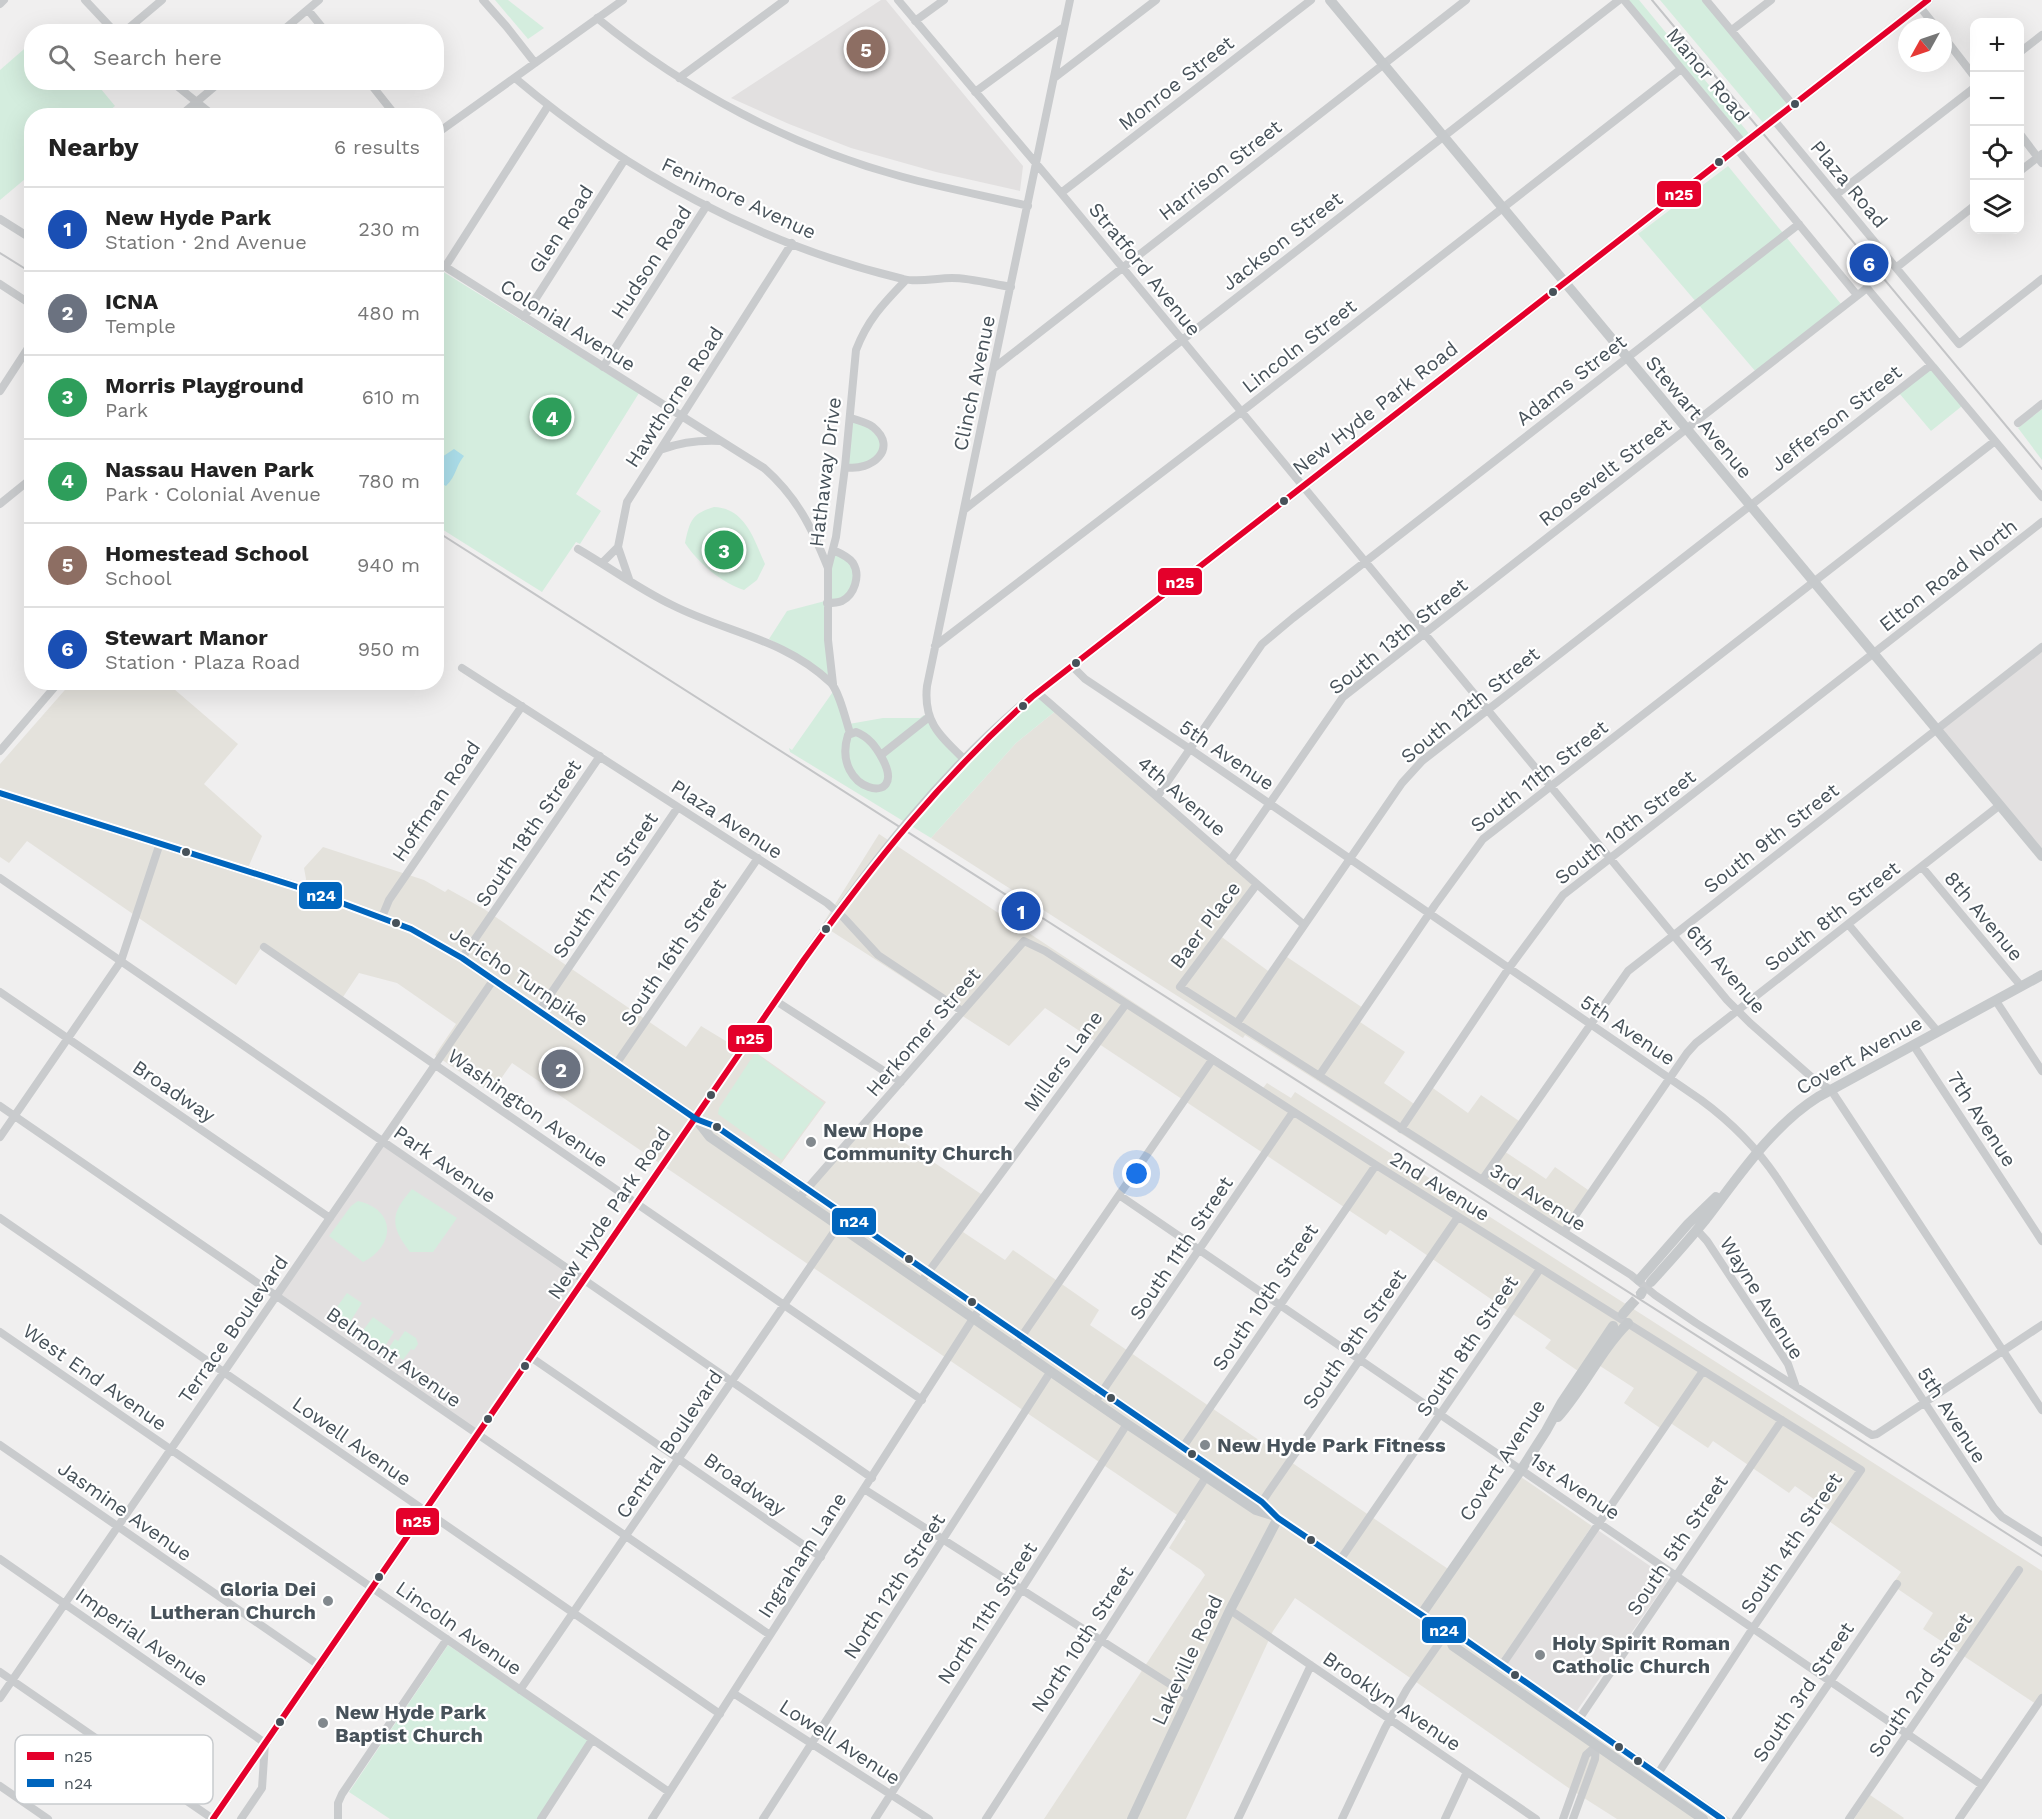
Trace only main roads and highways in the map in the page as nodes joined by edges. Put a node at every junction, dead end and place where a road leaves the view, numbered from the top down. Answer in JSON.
{"nodes":[{"id":1,"x":1330,"y":0,"type":"edge"},
{"id":2,"x":1926,"y":2,"type":"edge"},
{"id":3,"x":1565,"y":283,"type":"junction"},
{"id":4,"x":0,"y":793,"type":"edge"},
{"id":5,"x":2042,"y":856,"type":"edge"},
{"id":6,"x":2042,"y":975,"type":"edge"},
{"id":7,"x":696,"y":1119,"type":"junction"},
{"id":8,"x":1737,"y":1179,"type":"junction"},
{"id":9,"x":1639,"y":1280,"type":"tunnel mouth"},
{"id":10,"x":1651,"y":1282,"type":"dead end"},
{"id":11,"x":1626,"y":1315,"type":"tunnel mouth"},
{"id":12,"x":1613,"y":1326,"type":"dead end"},
{"id":13,"x":1018,"y":1341,"type":"junction"},
{"id":14,"x":1051,"y":1371,"type":"junction"},
{"id":15,"x":1081,"y":1377,"type":"junction"},
{"id":16,"x":1546,"y":1431,"type":"junction"},
{"id":17,"x":1259,"y":1506,"type":"junction"},
{"id":18,"x":1278,"y":1518,"type":"junction"},
{"id":19,"x":1421,"y":1615,"type":"junction"},
{"id":20,"x":1447,"y":1632,"type":"junction"},
{"id":21,"x":1576,"y":1724,"type":"junction"},
{"id":22,"x":213,"y":1819,"type":"edge"},
{"id":23,"x":1132,"y":1819,"type":"edge"},
{"id":24,"x":1703,"y":1819,"type":"edge"},
{"id":25,"x":1722,"y":1819,"type":"edge"}],
"edges":[{"from":1,"to":3,"type":"main road","name":"Stewart Avenue"},
{"from":2,"to":3,"type":"main road","name":"New Hyde Park Road"},
{"from":3,"to":5,"type":"main road","name":"Stewart Avenue"},
{"from":3,"to":7,"type":"main road","name":"New Hyde Park Road"},
{"from":4,"to":7,"type":"main road","name":"Jericho Turnpike"},
{"from":6,"to":8,"type":"main road","name":"Covert Avenue"},
{"from":7,"to":13,"type":"main road","name":"Jericho Turnpike"},
{"from":7,"to":22,"type":"main road","name":"New Hyde Park Road"},
{"from":8,"to":9,"type":"main road"},
{"from":8,"to":10,"type":"main road","name":"Covert Avenue"},
{"from":11,"to":16,"type":"main road"},
{"from":12,"to":16,"type":"main road","name":"Covert Avenue"},
{"from":13,"to":14,"type":"main road","name":"Jericho Turnpike"},
{"from":13,"to":15,"type":"main road","name":"Jericho Turnpike"},
{"from":14,"to":15,"type":"main road"},
{"from":14,"to":17,"type":"main road","name":"Jericho Turnpike"},
{"from":15,"to":17,"type":"main road","name":"Jericho Turnpike"},
{"from":16,"to":19,"type":"main road","name":"Covert Avenue"},
{"from":17,"to":18,"type":"main road","name":"Jericho Turnpike"},
{"from":18,"to":19,"type":"main road","name":"Jericho Turnpike"},
{"from":18,"to":23,"type":"main road","name":"Lakeville Road"},
{"from":19,"to":20,"type":"main road","name":"Jericho Turnpike"},
{"from":20,"to":21,"type":"main road","name":"Jericho Turnpike"},
{"from":20,"to":21,"type":"main road","name":"Jericho Turnpike"},
{"from":21,"to":24,"type":"main road","name":"Jericho Turnpike"},
{"from":21,"to":25,"type":"main road","name":"Jericho Turnpike"}]}
